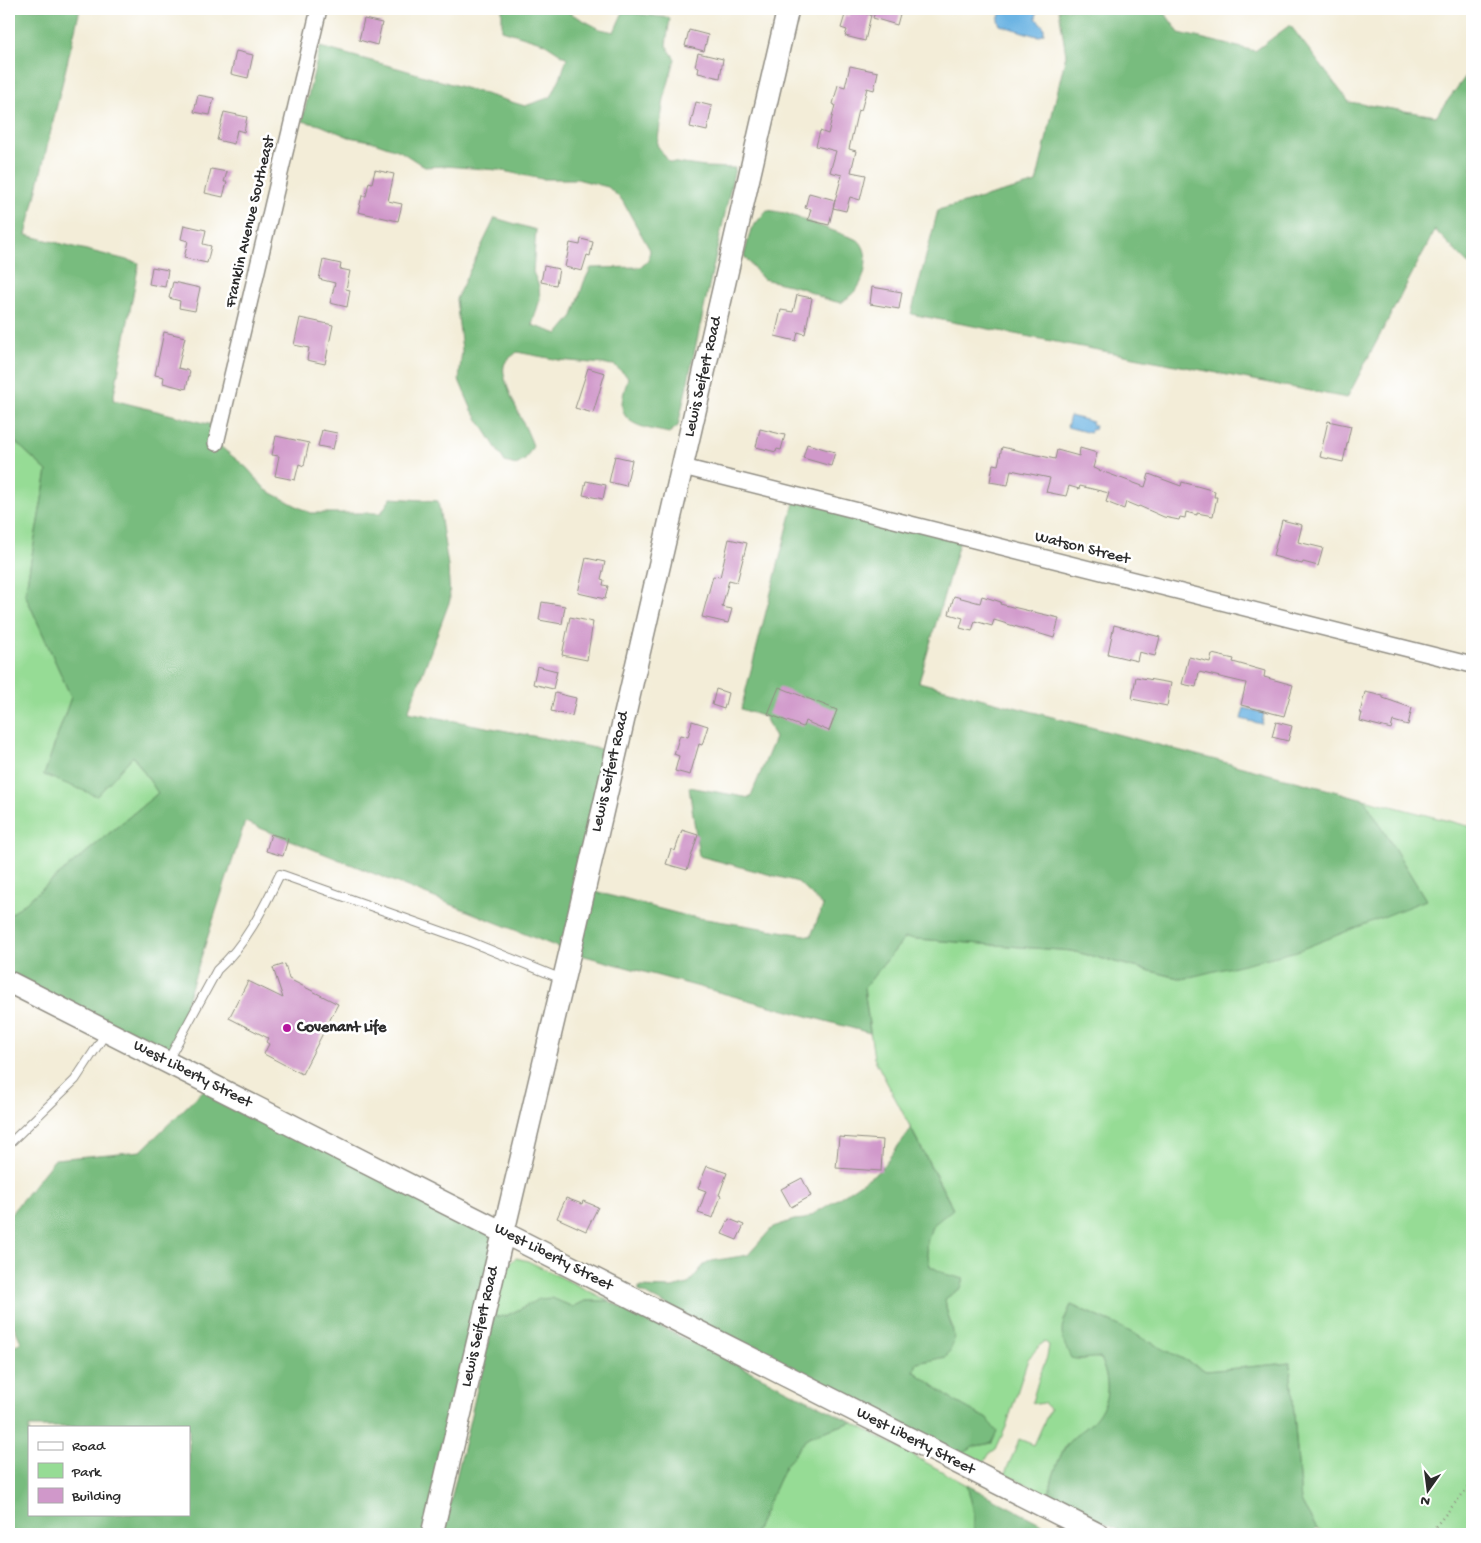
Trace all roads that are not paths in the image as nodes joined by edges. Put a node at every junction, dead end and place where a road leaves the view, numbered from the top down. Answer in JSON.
{"nodes":[{"id":1,"x":319,"y":9,"type":"edge"},
{"id":2,"x":788,"y":9,"type":"edge"},
{"id":3,"x":216,"y":443,"type":"dead end"},
{"id":4,"x":683,"y":467,"type":"junction"},
{"id":5,"x":1472,"y":665,"type":"edge"},
{"id":6,"x":564,"y":979,"type":"junction"},
{"id":7,"x":9,"y":982,"type":"edge"},
{"id":8,"x":107,"y":1032,"type":"junction"},
{"id":9,"x":167,"y":1062,"type":"junction"},
{"id":10,"x":9,"y":1144,"type":"edge"},
{"id":11,"x":503,"y":1233,"type":"junction"},
{"id":12,"x":432,"y":1534,"type":"edge"},
{"id":13,"x":1098,"y":1534,"type":"edge"}],
"edges":[{"from":1,"to":3,"type":"street","name":"Franklin Avenue Southeast"},
{"from":2,"to":4,"type":"street","name":"Lewis Seifert Road"},
{"from":4,"to":5,"type":"street","name":"Watson Street"},
{"from":4,"to":6,"type":"street","name":"Lewis Seifert Road"},
{"from":6,"to":9,"type":"lane"},
{"from":6,"to":11,"type":"street","name":"Lewis Seifert Road"},
{"from":7,"to":8,"type":"street","name":"West Liberty Street"},
{"from":8,"to":9,"type":"street","name":"West Liberty Street"},
{"from":8,"to":10,"type":"lane"},
{"from":9,"to":11,"type":"street","name":"West Liberty Street"},
{"from":11,"to":12,"type":"street","name":"Lewis Seifert Road"},
{"from":11,"to":13,"type":"street","name":"West Liberty Street"}]}
